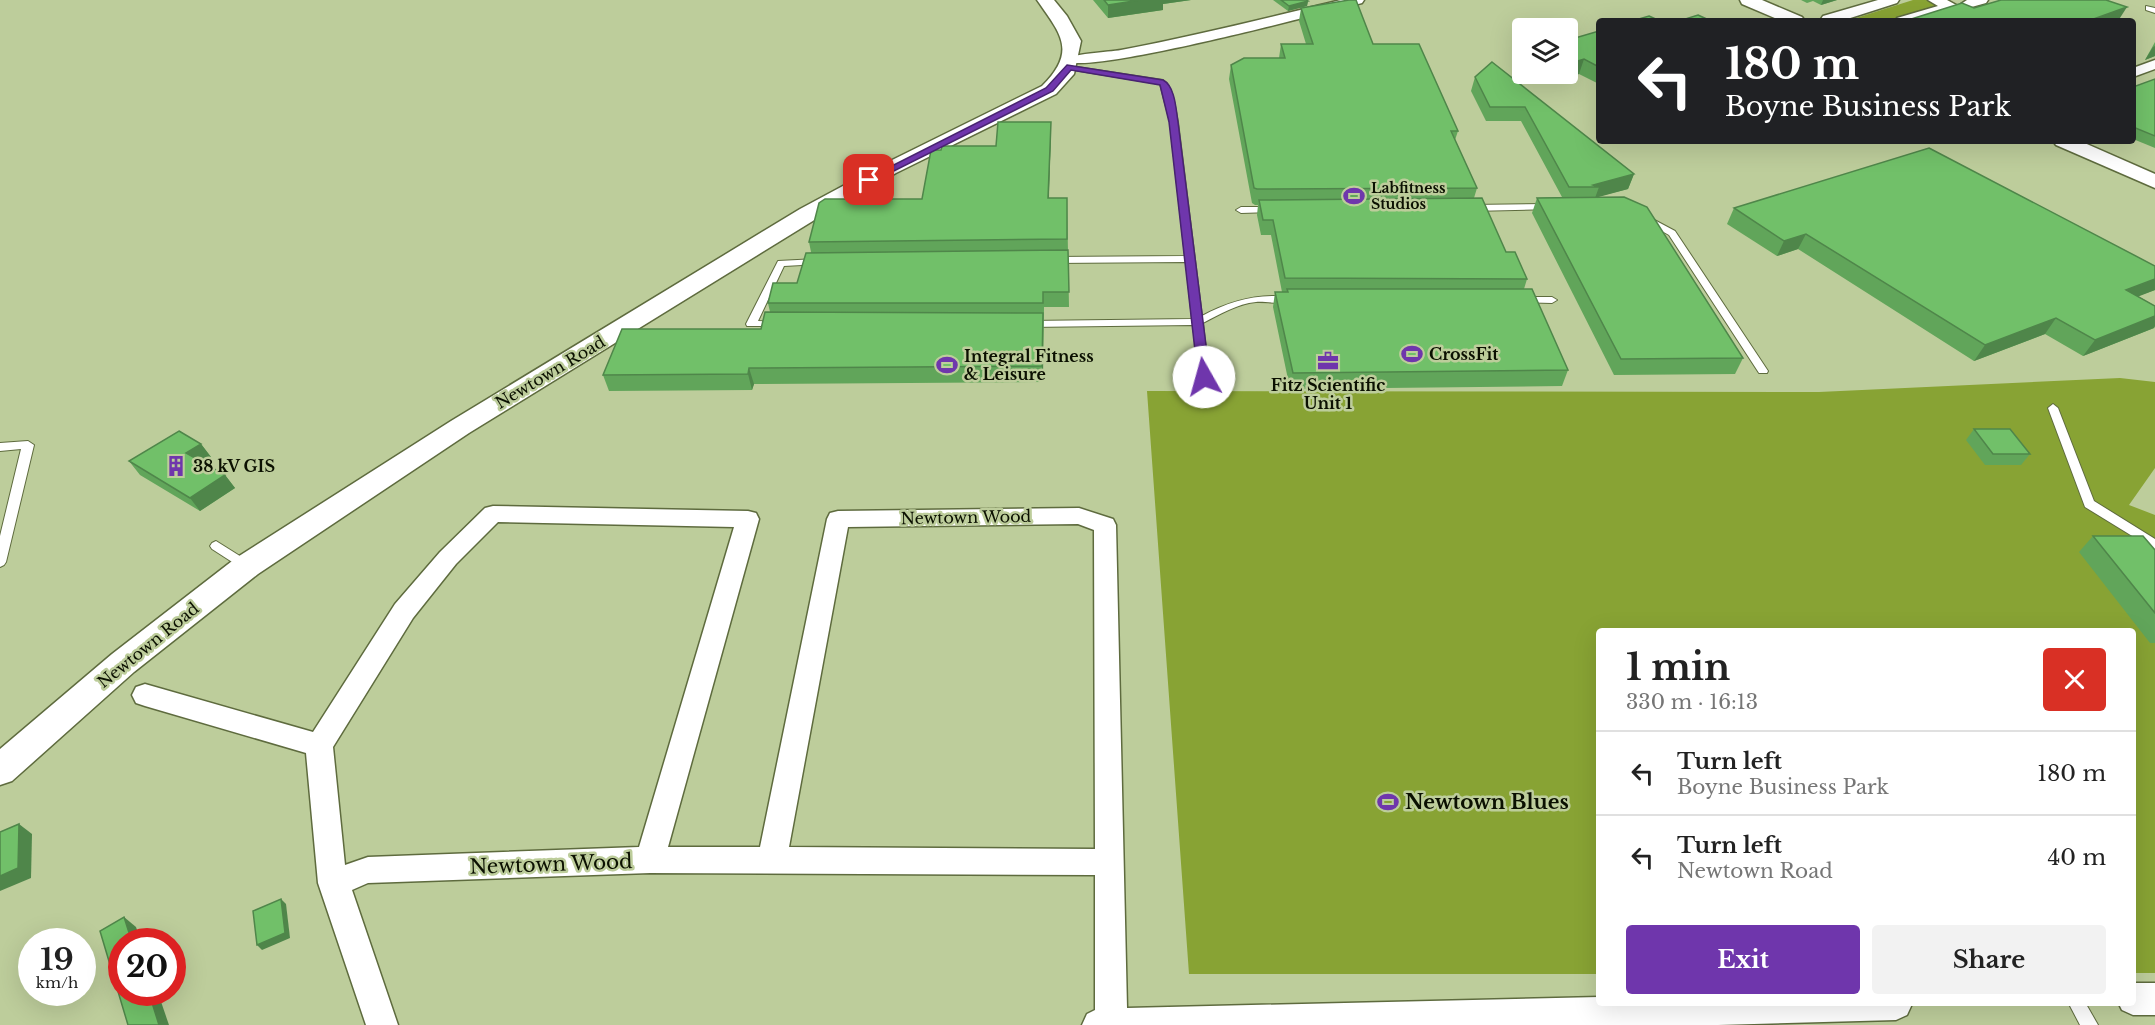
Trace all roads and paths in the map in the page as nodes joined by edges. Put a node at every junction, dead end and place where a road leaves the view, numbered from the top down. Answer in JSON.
{"nodes":[{"id":1,"x":1045,"y":0,"type":"edge"},
{"id":2,"x":1357,"y":0,"type":"edge"},
{"id":3,"x":1748,"y":0,"type":"edge"},
{"id":4,"x":1892,"y":0,"type":"edge"},
{"id":5,"x":1935,"y":0,"type":"edge"},
{"id":6,"x":1981,"y":0,"type":"edge"},
{"id":7,"x":1968,"y":4,"type":"edge"},
{"id":8,"x":1789,"y":18,"type":"edge"},
{"id":9,"x":1831,"y":18,"type":"edge"},
{"id":10,"x":1912,"y":18,"type":"edge"},
{"id":11,"x":2151,"y":60,"type":"edge"},
{"id":12,"x":1068,"y":64,"type":"junction"},
{"id":13,"x":2136,"y":71,"type":"edge"},
{"id":14,"x":2070,"y":144,"type":"edge"},
{"id":15,"x":2155,"y":182,"type":"edge"},
{"id":16,"x":1565,"y":207,"type":"edge"},
{"id":17,"x":1460,"y":208,"type":"edge"},
{"id":18,"x":1287,"y":209,"type":"edge"},
{"id":19,"x":1241,"y":210,"type":"dead end"},
{"id":20,"x":1634,"y":212,"type":"edge"},
{"id":21,"x":1190,"y":259,"type":"junction"},
{"id":22,"x":1045,"y":260,"type":"edge"},
{"id":23,"x":829,"y":262,"type":"edge"},
{"id":24,"x":1302,"y":299,"type":"edge"},
{"id":25,"x":1505,"y":300,"type":"edge"},
{"id":26,"x":1552,"y":300,"type":"dead end"},
{"id":27,"x":1197,"y":322,"type":"junction"},
{"id":28,"x":787,"y":324,"type":"edge"},
{"id":29,"x":1014,"y":324,"type":"edge"},
{"id":30,"x":1763,"y":371,"type":"dead end"},
{"id":31,"x":1204,"y":377,"type":"dead end"},
{"id":32,"x":2053,"y":408,"type":"dead end"},
{"id":33,"x":0,"y":447,"type":"edge"},
{"id":34,"x":2155,"y":545,"type":"edge"},
{"id":35,"x":216,"y":546,"type":"dead end"},
{"id":36,"x":0,"y":562,"type":"edge"},
{"id":37,"x":247,"y":566,"type":"junction"},
{"id":38,"x":145,"y":694,"type":"dead end"},
{"id":39,"x":319,"y":745,"type":"junction"},
{"id":40,"x":0,"y":770,"type":"edge"},
{"id":41,"x":650,"y":860,"type":"junction"},
{"id":42,"x":772,"y":861,"type":"junction"},
{"id":43,"x":1109,"y":862,"type":"junction"},
{"id":44,"x":333,"y":883,"type":"junction"},
{"id":45,"x":2136,"y":999,"type":"edge"},
{"id":46,"x":2155,"y":999,"type":"edge"},
{"id":47,"x":1812,"y":1006,"type":"edge"},
{"id":48,"x":1860,"y":1006,"type":"edge"},
{"id":49,"x":2078,"y":1006,"type":"edge"},
{"id":50,"x":1486,"y":1020,"type":"edge"},
{"id":51,"x":1111,"y":1024,"type":"edge"},
{"id":52,"x":382,"y":1025,"type":"edge"},
{"id":53,"x":1098,"y":1025,"type":"edge"},
{"id":54,"x":1870,"y":1025,"type":"edge"},
{"id":55,"x":2090,"y":1025,"type":"edge"}],
"edges":[{"from":1,"to":12,"type":"street"},
{"from":2,"to":12,"type":"street"},
{"from":3,"to":8,"type":"street"},
{"from":4,"to":9,"type":"street"},
{"from":5,"to":10,"type":"street"},
{"from":6,"to":7,"type":"street"},
{"from":11,"to":13,"type":"street"},
{"from":12,"to":21,"type":"lane"},
{"from":12,"to":37,"type":"street","name":"Newtown Road"},
{"from":14,"to":15,"type":"street"},
{"from":16,"to":17,"type":"lane"},
{"from":18,"to":19,"type":"lane"},
{"from":20,"to":30,"type":"lane"},
{"from":21,"to":22,"type":"lane"},
{"from":21,"to":27,"type":"lane"},
{"from":23,"to":28,"type":"lane"},
{"from":24,"to":27,"type":"lane"},
{"from":25,"to":26,"type":"lane"},
{"from":27,"to":29,"type":"lane"},
{"from":27,"to":31,"type":"lane"},
{"from":32,"to":34,"type":"lane"},
{"from":33,"to":36,"type":"lane"},
{"from":35,"to":37,"type":"lane"},
{"from":37,"to":40,"type":"street","name":"Newtown Road"},
{"from":38,"to":39,"type":"street"},
{"from":39,"to":41,"type":"street"},
{"from":39,"to":44,"type":"street"},
{"from":41,"to":42,"type":"street","name":"Newtown Wood"},
{"from":41,"to":44,"type":"street","name":"Newtown Wood"},
{"from":42,"to":43,"type":"street","name":"Newtown Wood"},
{"from":42,"to":43,"type":"street","name":"Newtown Wood"},
{"from":43,"to":51,"type":"street","name":"Newtown Wood"},
{"from":44,"to":52,"type":"street"},
{"from":45,"to":46,"type":"street"},
{"from":47,"to":50,"type":"street"},
{"from":48,"to":54,"type":"street"},
{"from":49,"to":55,"type":"lane"},
{"from":50,"to":51,"type":"street"},
{"from":51,"to":53,"type":"street"}]}
